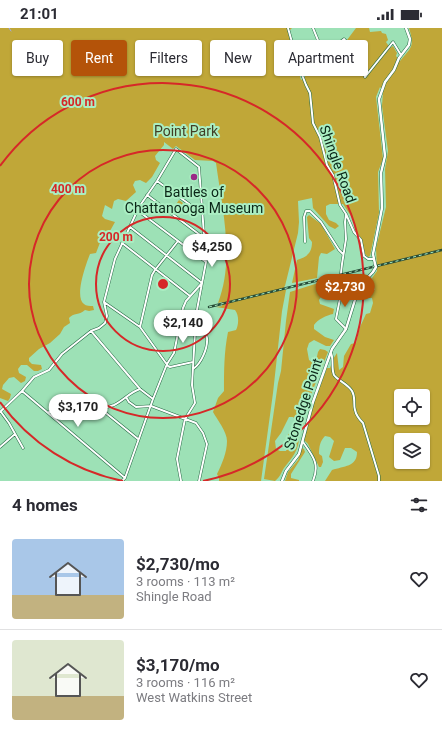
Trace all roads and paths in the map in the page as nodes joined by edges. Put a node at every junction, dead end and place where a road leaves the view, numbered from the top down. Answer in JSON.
{"nodes":[{"id":1,"x":288,"y":28,"type":"edge"},
{"id":2,"x":313,"y":28,"type":"edge"},
{"id":3,"x":406,"y":28,"type":"edge"},
{"id":4,"x":291,"y":40,"type":"edge"},
{"id":5,"x":318,"y":40,"type":"edge"},
{"id":6,"x":401,"y":54,"type":"junction"},
{"id":7,"x":368,"y":73,"type":"edge"},
{"id":8,"x":302,"y":76,"type":"edge"},
{"id":9,"x":157,"y":181,"type":"junction"},
{"id":10,"x":147,"y":194,"type":"junction"},
{"id":11,"x":137,"y":210,"type":"junction"},
{"id":12,"x":203,"y":214,"type":"junction"},
{"id":13,"x":346,"y":214,"type":"junction"},
{"id":14,"x":130,"y":227,"type":"junction"},
{"id":15,"x":204,"y":238,"type":"junction"},
{"id":16,"x":178,"y":241,"type":"junction"},
{"id":17,"x":305,"y":242,"type":"dead end"},
{"id":18,"x":122,"y":243,"type":"junction"},
{"id":19,"x":343,"y":254,"type":"junction"},
{"id":20,"x":166,"y":255,"type":"junction"},
{"id":21,"x":374,"y":259,"type":"junction"},
{"id":22,"x":206,"y":262,"type":"junction"},
{"id":23,"x":155,"y":270,"type":"junction"},
{"id":24,"x":202,"y":283,"type":"junction"},
{"id":25,"x":190,"y":296,"type":"junction"},
{"id":26,"x":104,"y":302,"type":"junction"},
{"id":27,"x":196,"y":321,"type":"junction"},
{"id":28,"x":140,"y":327,"type":"junction"},
{"id":29,"x":346,"y":329,"type":"junction"},
{"id":30,"x":91,"y":330,"type":"junction"},
{"id":31,"x":331,"y":353,"type":"junction"},
{"id":32,"x":193,"y":362,"type":"junction"},
{"id":33,"x":167,"y":364,"type":"junction"},
{"id":34,"x":193,"y":369,"type":"junction"},
{"id":35,"x":140,"y":389,"type":"junction"},
{"id":36,"x":22,"y":391,"type":"junction"},
{"id":37,"x":126,"y":397,"type":"junction"},
{"id":38,"x":153,"y":399,"type":"junction"},
{"id":39,"x":150,"y":406,"type":"junction"},
{"id":40,"x":100,"y":408,"type":"junction"},
{"id":41,"x":1,"y":412,"type":"edge"},
{"id":42,"x":48,"y":412,"type":"junction"},
{"id":43,"x":185,"y":419,"type":"junction"},
{"id":44,"x":15,"y":434,"type":"junction"},
{"id":45,"x":138,"y":439,"type":"junction"},
{"id":46,"x":302,"y":441,"type":"junction"},
{"id":47,"x":0,"y":447,"type":"edge"},
{"id":48,"x":24,"y":448,"type":"dead end"},
{"id":49,"x":124,"y":478,"type":"junction"},
{"id":50,"x":122,"y":481,"type":"edge"},
{"id":51,"x":181,"y":481,"type":"edge"},
{"id":52,"x":199,"y":481,"type":"edge"},
{"id":53,"x":282,"y":481,"type":"edge"},
{"id":54,"x":312,"y":481,"type":"edge"},
{"id":55,"x":379,"y":481,"type":"edge"}],
"edges":[{"from":1,"to":4,"type":"street","name":"Shingle Road"},
{"from":2,"to":5,"type":"street"},
{"from":3,"to":6,"type":"main road"},
{"from":6,"to":7,"type":"street"},
{"from":6,"to":21,"type":"main road"},
{"from":8,"to":13,"type":"street","name":"Shingle Road"},
{"from":9,"to":10,"type":"street"},
{"from":9,"to":12,"type":"street"},
{"from":9,"to":12,"type":"street"},
{"from":10,"to":11,"type":"street"},
{"from":10,"to":15,"type":"street"},
{"from":11,"to":14,"type":"street"},
{"from":11,"to":16,"type":"street"},
{"from":12,"to":15,"type":"street"},
{"from":13,"to":19,"type":"street","name":"Shingle Road"},
{"from":13,"to":21,"type":"street"},
{"from":14,"to":18,"type":"street"},
{"from":14,"to":20,"type":"street"},
{"from":15,"to":22,"type":"street"},
{"from":16,"to":20,"type":"street"},
{"from":16,"to":22,"type":"street"},
{"from":17,"to":19,"type":"street"},
{"from":18,"to":23,"type":"street"},
{"from":18,"to":26,"type":"street"},
{"from":19,"to":29,"type":"street","name":"Shingle Road"},
{"from":20,"to":23,"type":"street"},
{"from":20,"to":24,"type":"street"},
{"from":21,"to":29,"type":"main road","name":"Stonedge Point","bridge":true},
{"from":22,"to":24,"type":"street"},
{"from":23,"to":25,"type":"street"},
{"from":23,"to":28,"type":"street"},
{"from":24,"to":25,"type":"street"},
{"from":24,"to":27,"type":"street"},
{"from":25,"to":33,"type":"street"},
{"from":26,"to":28,"type":"street"},
{"from":26,"to":30,"type":"street"},
{"from":27,"to":32,"type":"street"},
{"from":27,"to":34,"type":"street"},
{"from":28,"to":33,"type":"street"},
{"from":29,"to":31,"type":"main road","name":"Stonedge Point"},
{"from":30,"to":35,"type":"street"},
{"from":30,"to":36,"type":"street"},
{"from":31,"to":46,"type":"main road","name":"Stonedge Point"},
{"from":31,"to":55,"type":"street"},
{"from":32,"to":33,"type":"street"},
{"from":32,"to":34,"type":"street"},
{"from":33,"to":38,"type":"street"},
{"from":34,"to":43,"type":"street"},
{"from":35,"to":37,"type":"street"},
{"from":35,"to":38,"type":"street"},
{"from":36,"to":41,"type":"street"},
{"from":36,"to":42,"type":"street"},
{"from":37,"to":39,"type":"street"},
{"from":37,"to":40,"type":"street"},
{"from":38,"to":39,"type":"street"},
{"from":39,"to":43,"type":"street"},
{"from":39,"to":45,"type":"street"},
{"from":40,"to":42,"type":"street"},
{"from":40,"to":45,"type":"street"},
{"from":41,"to":44,"type":"street"},
{"from":42,"to":49,"type":"street"},
{"from":43,"to":51,"type":"street"},
{"from":43,"to":52,"type":"street"},
{"from":44,"to":47,"type":"street"},
{"from":44,"to":48,"type":"street"},
{"from":45,"to":49,"type":"street"},
{"from":46,"to":53,"type":"main road","name":"Stonedge Point"},
{"from":46,"to":54,"type":"street"},
{"from":49,"to":50,"type":"street"}]}
